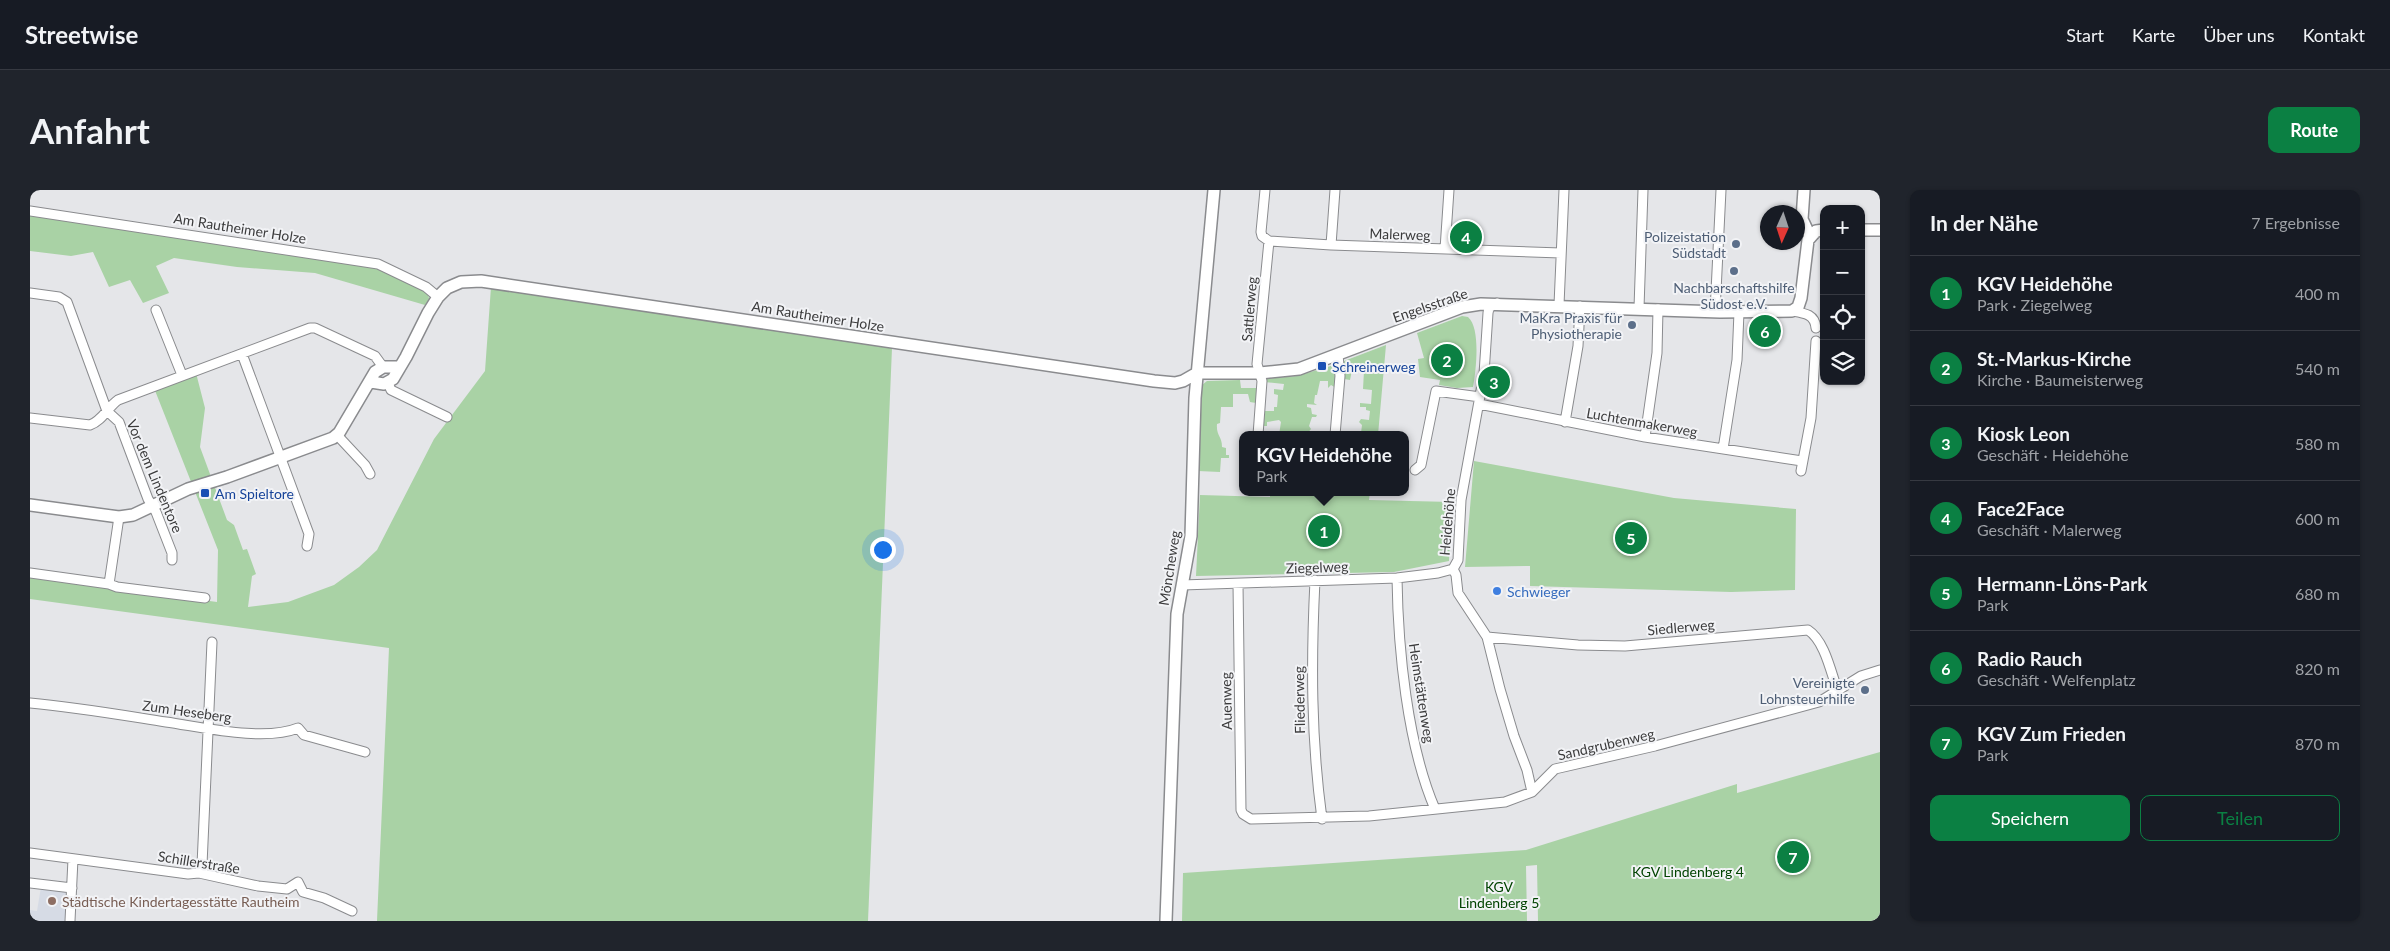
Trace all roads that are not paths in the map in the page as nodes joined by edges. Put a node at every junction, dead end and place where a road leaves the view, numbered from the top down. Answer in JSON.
{"nodes":[{"id":1,"x":1214,"y":190,"type":"edge"},
{"id":2,"x":1265,"y":190,"type":"edge"},
{"id":3,"x":1335,"y":190,"type":"edge"},
{"id":4,"x":1449,"y":190,"type":"edge"},
{"id":5,"x":1564,"y":190,"type":"edge"},
{"id":6,"x":1643,"y":190,"type":"edge"},
{"id":7,"x":1721,"y":190,"type":"edge"},
{"id":8,"x":1804,"y":190,"type":"edge"},
{"id":9,"x":30,"y":211,"type":"edge"},
{"id":10,"x":1820,"y":230,"type":"edge"},
{"id":11,"x":1865,"y":230,"type":"edge"},
{"id":12,"x":1880,"y":230,"type":"edge"},
{"id":13,"x":1810,"y":236,"type":"junction"},
{"id":14,"x":1269,"y":240,"type":"junction"},
{"id":15,"x":1331,"y":245,"type":"junction"},
{"id":16,"x":1445,"y":249,"type":"junction"},
{"id":17,"x":1561,"y":253,"type":"junction"},
{"id":18,"x":30,"y":293,"type":"edge"},
{"id":19,"x":438,"y":297,"type":"junction"},
{"id":20,"x":1497,"y":303,"type":"junction"},
{"id":21,"x":1559,"y":305,"type":"junction"},
{"id":22,"x":1580,"y":306,"type":"junction"},
{"id":23,"x":1639,"y":308,"type":"junction"},
{"id":24,"x":1658,"y":309,"type":"junction"},
{"id":25,"x":156,"y":310,"type":"dead end"},
{"id":26,"x":1792,"y":311,"type":"junction"},
{"id":27,"x":1715,"y":312,"type":"junction"},
{"id":28,"x":1739,"y":312,"type":"junction"},
{"id":29,"x":1816,"y":328,"type":"dead end"},
{"id":30,"x":1816,"y":340,"type":"dead end"},
{"id":31,"x":242,"y":354,"type":"junction"},
{"id":32,"x":1338,"y":355,"type":"junction"},
{"id":33,"x":383,"y":368,"type":"junction"},
{"id":34,"x":400,"y":368,"type":"junction"},
{"id":35,"x":1197,"y":373,"type":"junction"},
{"id":36,"x":1260,"y":374,"type":"junction"},
{"id":37,"x":182,"y":375,"type":"junction"},
{"id":38,"x":370,"y":382,"type":"junction"},
{"id":39,"x":388,"y":383,"type":"junction"},
{"id":40,"x":1479,"y":401,"type":"junction"},
{"id":41,"x":106,"y":411,"type":"junction"},
{"id":42,"x":447,"y":417,"type":"dead end"},
{"id":43,"x":30,"y":418,"type":"edge"},
{"id":44,"x":1565,"y":422,"type":"junction"},
{"id":45,"x":1258,"y":431,"type":"edge"},
{"id":46,"x":1335,"y":431,"type":"edge"},
{"id":47,"x":337,"y":435,"type":"junction"},
{"id":48,"x":1645,"y":437,"type":"junction"},
{"id":49,"x":1723,"y":449,"type":"junction"},
{"id":50,"x":281,"y":458,"type":"junction"},
{"id":51,"x":1802,"y":461,"type":"junction"},
{"id":52,"x":1415,"y":470,"type":"dead end"},
{"id":53,"x":1801,"y":471,"type":"dead end"},
{"id":54,"x":370,"y":474,"type":"dead end"},
{"id":55,"x":30,"y":505,"type":"edge"},
{"id":56,"x":151,"y":505,"type":"junction"},
{"id":57,"x":119,"y":517,"type":"junction"},
{"id":58,"x":308,"y":546,"type":"dead end"},
{"id":59,"x":172,"y":560,"type":"dead end"},
{"id":60,"x":1452,"y":569,"type":"junction"},
{"id":61,"x":30,"y":573,"type":"edge"},
{"id":62,"x":1397,"y":578,"type":"junction"},
{"id":63,"x":1315,"y":580,"type":"junction"},
{"id":64,"x":110,"y":584,"type":"junction"},
{"id":65,"x":1182,"y":584,"type":"junction"},
{"id":66,"x":1238,"y":584,"type":"junction"},
{"id":67,"x":205,"y":598,"type":"dead end"},
{"id":68,"x":1487,"y":637,"type":"junction"},
{"id":69,"x":212,"y":642,"type":"dead end"},
{"id":70,"x":1880,"y":670,"type":"edge"},
{"id":71,"x":1838,"y":692,"type":"junction"},
{"id":72,"x":30,"y":703,"type":"edge"},
{"id":73,"x":209,"y":731,"type":"junction"},
{"id":74,"x":365,"y":752,"type":"dead end"},
{"id":75,"x":1532,"y":792,"type":"junction"},
{"id":76,"x":1435,"y":809,"type":"junction"},
{"id":77,"x":1246,"y":817,"type":"joint"},
{"id":78,"x":1322,"y":819,"type":"junction"},
{"id":79,"x":31,"y":851,"type":"edge"},
{"id":80,"x":74,"y":859,"type":"junction"},
{"id":81,"x":199,"y":873,"type":"junction"},
{"id":82,"x":30,"y":883,"type":"edge"},
{"id":83,"x":72,"y":888,"type":"junction"},
{"id":84,"x":352,"y":911,"type":"dead end"},
{"id":85,"x":70,"y":921,"type":"edge"},
{"id":86,"x":1166,"y":921,"type":"edge"}],
"edges":[{"from":1,"to":35,"type":"street","name":"Möncheweg"},
{"from":2,"to":14,"type":"street","name":"Sattlerweg"},
{"from":3,"to":15,"type":"street"},
{"from":4,"to":16,"type":"street"},
{"from":5,"to":17,"type":"street"},
{"from":6,"to":23,"type":"street"},
{"from":7,"to":27,"type":"street"},
{"from":8,"to":13,"type":"street"},
{"from":9,"to":19,"type":"street","name":"Am Rautheimer Holze"},
{"from":10,"to":13,"type":"street"},
{"from":11,"to":12,"type":"street"},
{"from":13,"to":26,"type":"street"},
{"from":14,"to":15,"type":"street","name":"Malerweg"},
{"from":14,"to":36,"type":"street","name":"Sattlerweg"},
{"from":15,"to":16,"type":"street","name":"Malerweg"},
{"from":16,"to":17,"type":"street","name":"Malerweg"},
{"from":17,"to":21,"type":"street"},
{"from":18,"to":41,"type":"street","name":"Vor dem Lindentore"},
{"from":19,"to":34,"type":"street","name":"Am Rautheimer Holze"},
{"from":19,"to":35,"type":"street","name":"Am Rautheimer Holze"},
{"from":20,"to":21,"type":"street","name":"Engelsstraße"},
{"from":20,"to":32,"type":"street","name":"Engelsstraße"},
{"from":20,"to":40,"type":"street","name":"Heidehöhe"},
{"from":21,"to":22,"type":"street","name":"Engelsstraße"},
{"from":22,"to":23,"type":"street","name":"Engelsstraße"},
{"from":22,"to":44,"type":"street"},
{"from":23,"to":24,"type":"street","name":"Engelsstraße"},
{"from":24,"to":27,"type":"street","name":"Engelsstraße"},
{"from":24,"to":48,"type":"street"},
{"from":25,"to":37,"type":"street"},
{"from":26,"to":28,"type":"street","name":"Engelsstraße"},
{"from":26,"to":29,"type":"street"},
{"from":27,"to":28,"type":"street","name":"Engelsstraße"},
{"from":28,"to":49,"type":"street"},
{"from":30,"to":51,"type":"street"},
{"from":31,"to":33,"type":"street"},
{"from":31,"to":37,"type":"street"},
{"from":31,"to":50,"type":"street"},
{"from":32,"to":36,"type":"street","name":"Engelsstraße"},
{"from":32,"to":46,"type":"street"},
{"from":33,"to":34,"type":"street"},
{"from":33,"to":38,"type":"street"},
{"from":34,"to":39,"type":"street","name":"Am Rautheimer Holze"},
{"from":35,"to":36,"type":"street","name":"Engelsstraße"},
{"from":35,"to":65,"type":"street","name":"Möncheweg"},
{"from":36,"to":45,"type":"street","name":"Sattlerweg"},
{"from":37,"to":41,"type":"street"},
{"from":38,"to":39,"type":"street"},
{"from":38,"to":47,"type":"street"},
{"from":39,"to":42,"type":"street"},
{"from":40,"to":44,"type":"street","name":"Luchtenmakerweg"},
{"from":40,"to":52,"type":"street","name":"Luchtenmakerweg"},
{"from":40,"to":60,"type":"street","name":"Heidehöhe"},
{"from":41,"to":43,"type":"street"},
{"from":41,"to":56,"type":"street","name":"Vor dem Lindentore"},
{"from":44,"to":48,"type":"street","name":"Luchtenmakerweg"},
{"from":47,"to":50,"type":"street"},
{"from":47,"to":54,"type":"street"},
{"from":48,"to":49,"type":"street","name":"Luchtenmakerweg"},
{"from":49,"to":51,"type":"street","name":"Luchtenmakerweg"},
{"from":50,"to":56,"type":"street"},
{"from":50,"to":58,"type":"street"},
{"from":51,"to":53,"type":"street"},
{"from":55,"to":57,"type":"street"},
{"from":56,"to":57,"type":"street"},
{"from":56,"to":59,"type":"street","name":"Vor dem Lindentore"},
{"from":57,"to":64,"type":"street"},
{"from":60,"to":62,"type":"street","name":"Ziegelweg"},
{"from":60,"to":68,"type":"street","name":"Heidehöhe"},
{"from":61,"to":64,"type":"street"},
{"from":62,"to":63,"type":"street","name":"Ziegelweg"},
{"from":62,"to":76,"type":"street","name":"Heimstättenweg"},
{"from":63,"to":66,"type":"street","name":"Ziegelweg"},
{"from":63,"to":78,"type":"street","name":"Fliederweg"},
{"from":64,"to":67,"type":"street"},
{"from":65,"to":66,"type":"street","name":"Ziegelweg"},
{"from":65,"to":86,"type":"street","name":"Möncheweg"},
{"from":66,"to":77,"type":"street","name":"Auenweg"},
{"from":68,"to":71,"type":"street","name":"Siedlerweg"},
{"from":68,"to":75,"type":"street","name":"Heidehöhe"},
{"from":69,"to":73,"type":"street"},
{"from":70,"to":71,"type":"street","name":"Sandgrubenweg"},
{"from":71,"to":75,"type":"street","name":"Sandgrubenweg"},
{"from":72,"to":73,"type":"street","name":"Zum Heseberg"},
{"from":73,"to":74,"type":"street","name":"Zum Heseberg"},
{"from":73,"to":81,"type":"street"},
{"from":75,"to":76,"type":"street","name":"Sandgrubenweg"},
{"from":76,"to":78,"type":"street","name":"Sandgrubenweg"},
{"from":77,"to":78,"type":"street","name":"Sandgrubenweg"},
{"from":79,"to":80,"type":"street","name":"Schillerstraße"},
{"from":80,"to":81,"type":"street","name":"Schillerstraße"},
{"from":80,"to":83,"type":"street"},
{"from":81,"to":84,"type":"street","name":"Schillerstraße"},
{"from":82,"to":83,"type":"street"},
{"from":83,"to":85,"type":"street"}]}
